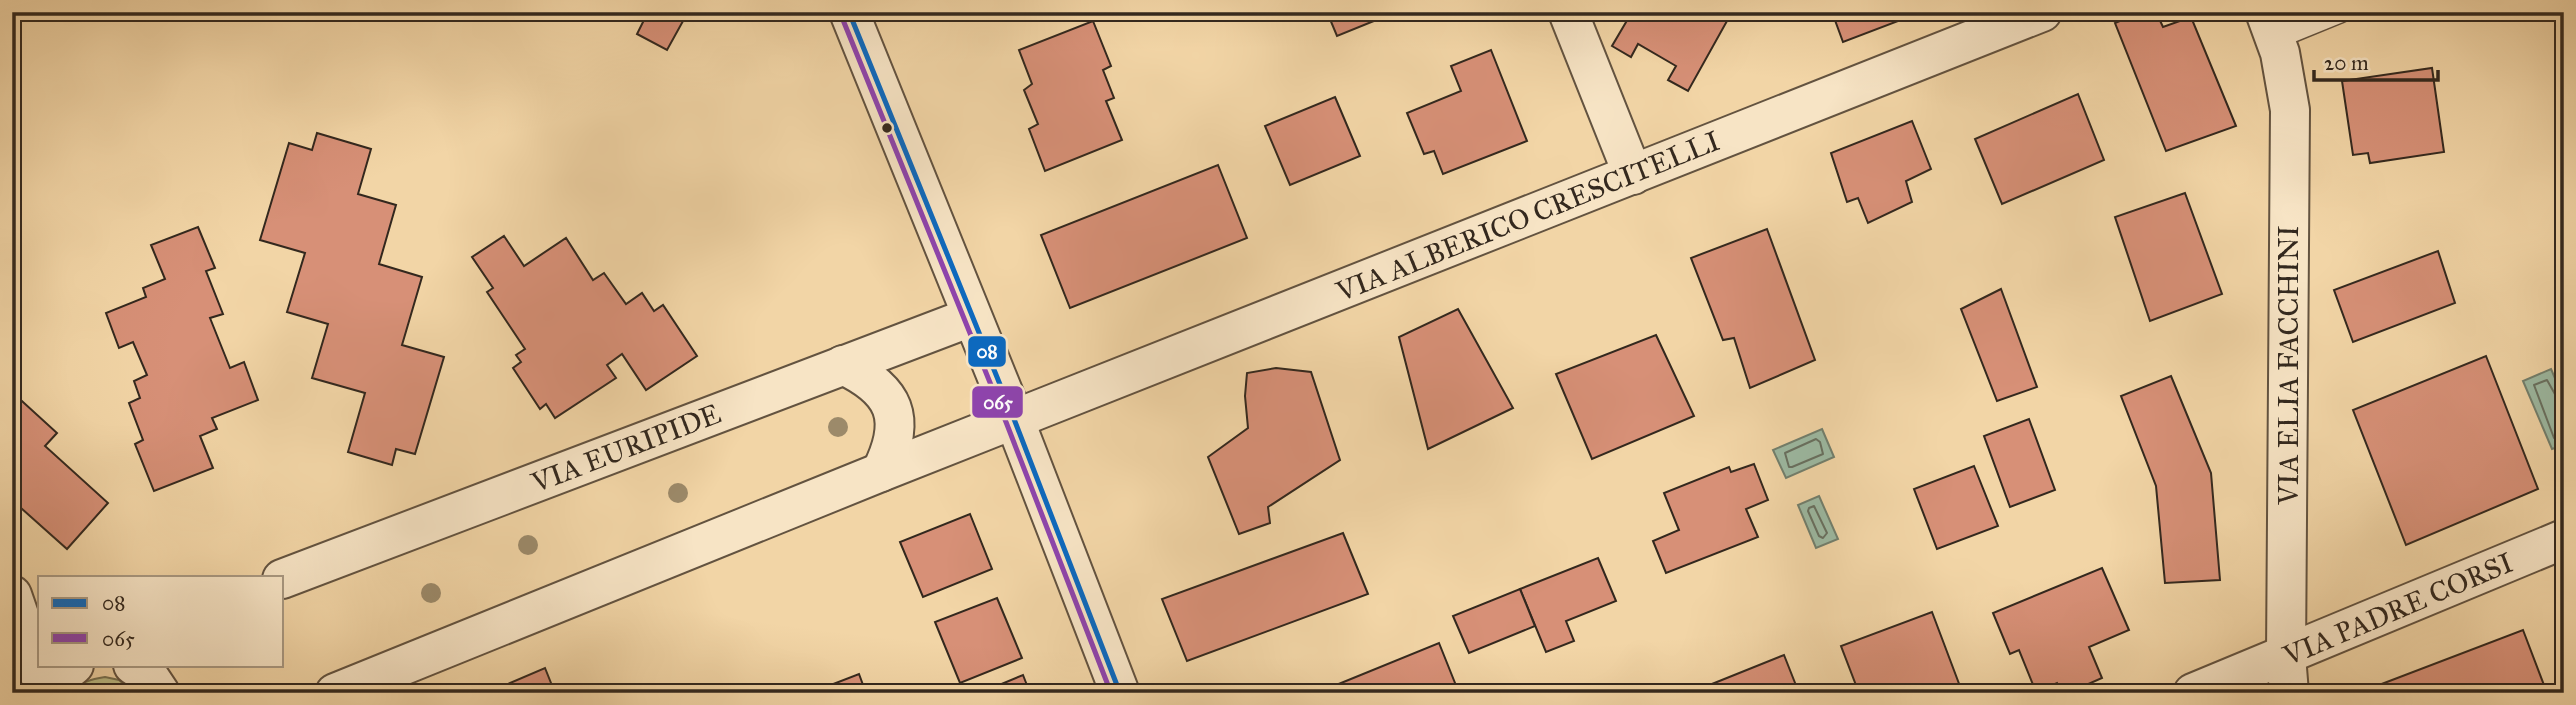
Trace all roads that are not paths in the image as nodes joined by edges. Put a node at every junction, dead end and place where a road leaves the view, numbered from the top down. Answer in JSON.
{"nodes":[{"id":1,"x":849,"y":12,"type":"edge"},
{"id":2,"x":1568,"y":12,"type":"edge"},
{"id":3,"x":2042,"y":12,"type":"edge"},
{"id":4,"x":2340,"y":12,"type":"edge"},
{"id":5,"x":2270,"y":25,"type":"edge"},
{"id":6,"x":1633,"y":175,"type":"junction"},
{"id":7,"x":971,"y":317,"type":"junction"},
{"id":8,"x":843,"y":365,"type":"junction"},
{"id":9,"x":1014,"y":419,"type":"junction"},
{"id":10,"x":881,"y":472,"type":"junction"},
{"id":11,"x":2564,"y":539,"type":"edge"},
{"id":12,"x":284,"y":578,"type":"edge"},
{"id":13,"x":12,"y":593,"type":"edge"},
{"id":14,"x":38,"y":611,"type":"edge"},
{"id":15,"x":73,"y":666,"type":"edge"},
{"id":16,"x":134,"y":666,"type":"edge"},
{"id":17,"x":2287,"y":674,"type":"edge"},
{"id":18,"x":47,"y":693,"type":"edge"},
{"id":19,"x":160,"y":693,"type":"edge"},
{"id":20,"x":335,"y":693,"type":"edge"},
{"id":21,"x":1120,"y":693,"type":"edge"},
{"id":22,"x":2193,"y":693,"type":"edge"}],
"edges":[{"from":1,"to":7,"type":"street"},
{"from":2,"to":6,"type":"street"},
{"from":3,"to":6,"type":"street","name":"VIA ALBERICO CRESCITELLI"},
{"from":4,"to":5,"type":"lane"},
{"from":5,"to":17,"type":"street","name":"VIA ELIA FACCHINI"},
{"from":6,"to":9,"type":"street","name":"VIA ALBERICO CRESCITELLI"},
{"from":7,"to":8,"type":"street","name":"VIA EURIPIDE"},
{"from":7,"to":9,"type":"street"},
{"from":8,"to":10,"type":"street"},
{"from":8,"to":12,"type":"street","name":"VIA EURIPIDE"},
{"from":9,"to":10,"type":"street"},
{"from":9,"to":21,"type":"street"},
{"from":10,"to":20,"type":"street"},
{"from":11,"to":17,"type":"street","name":"VIA PADRE CORSI"},
{"from":13,"to":14,"type":"street"},
{"from":13,"to":18,"type":"street"},
{"from":15,"to":18,"type":"street"},
{"from":16,"to":19,"type":"street"},
{"from":17,"to":22,"type":"street","name":"VIA PADRE CORSI"}]}
